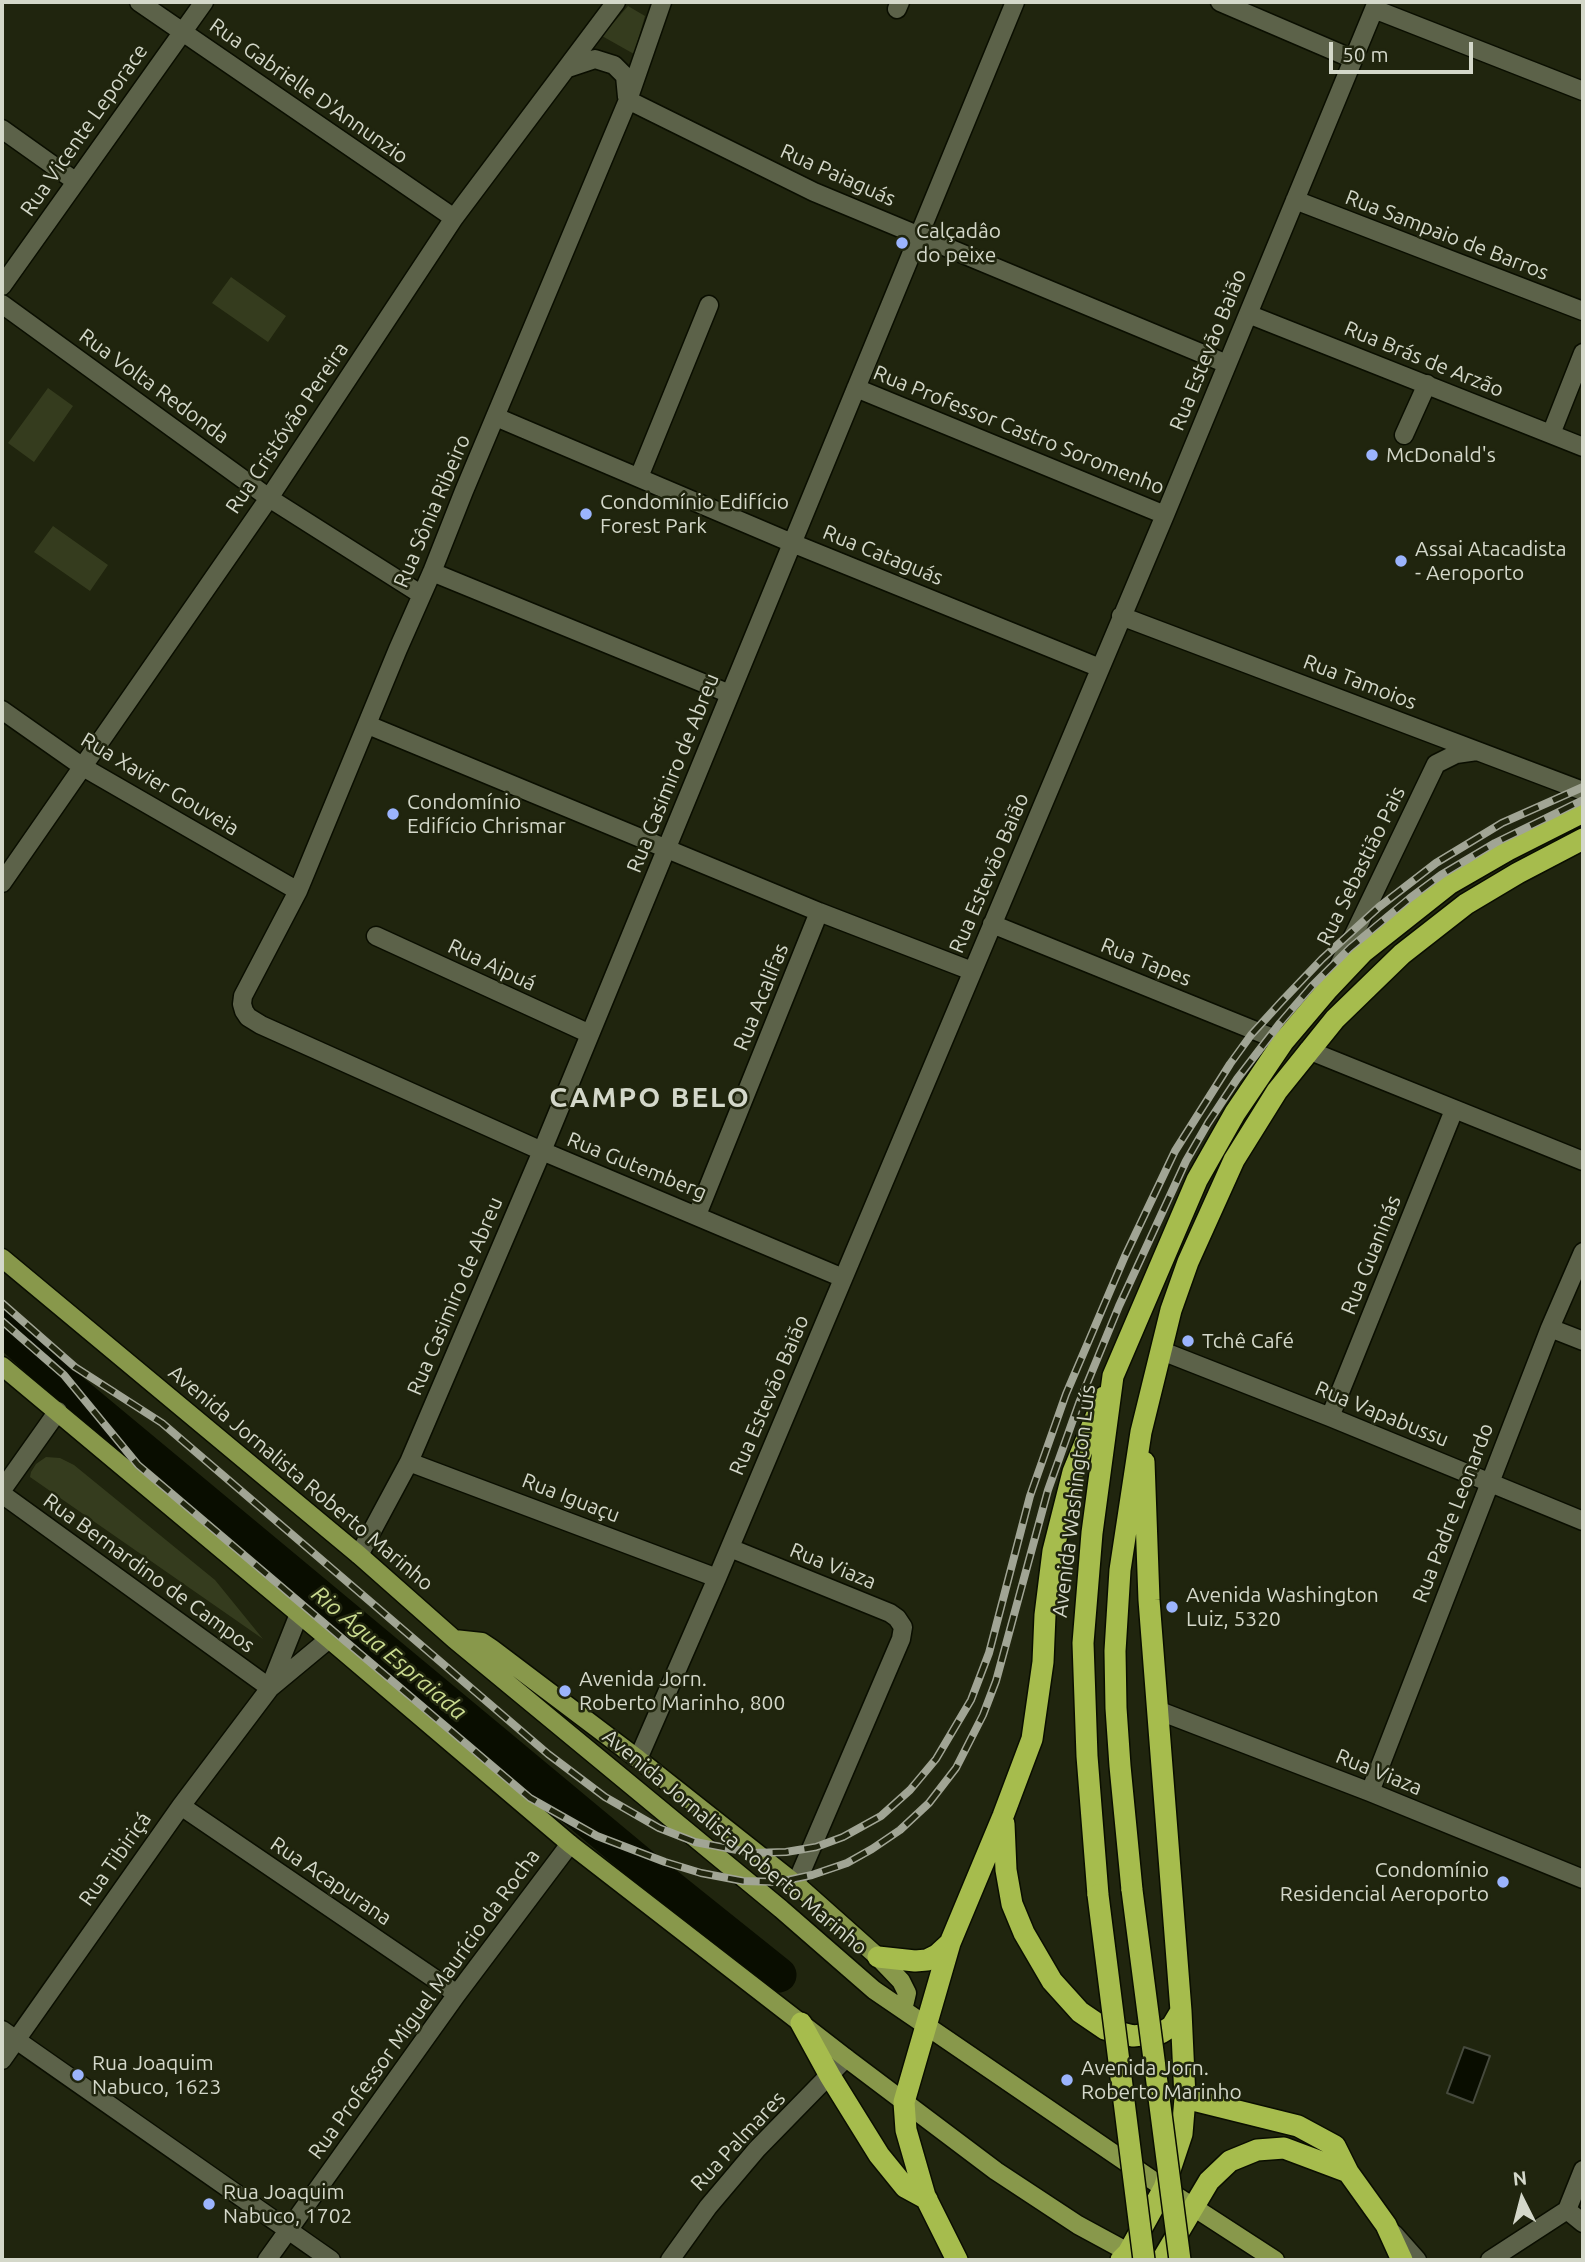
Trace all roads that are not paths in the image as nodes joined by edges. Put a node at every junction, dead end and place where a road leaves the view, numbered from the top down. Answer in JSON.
{"nodes":[{"id":1,"x":139,"y":2,"type":"edge"},
{"id":2,"x":204,"y":2,"type":"edge"},
{"id":3,"x":616,"y":2,"type":"edge"},
{"id":4,"x":663,"y":2,"type":"edge"},
{"id":5,"x":1015,"y":2,"type":"edge"},
{"id":6,"x":1220,"y":2,"type":"edge"},
{"id":7,"x":1376,"y":5,"type":"edge"},
{"id":8,"x":182,"y":32,"type":"junction"},
{"id":9,"x":1353,"y":59,"type":"junction"},
{"id":10,"x":568,"y":68,"type":"junction"},
{"id":11,"x":1583,"y":91,"type":"edge"},
{"id":12,"x":628,"y":100,"type":"junction"},
{"id":13,"x":2,"y":129,"type":"edge"},
{"id":14,"x":75,"y":181,"type":"junction"},
{"id":15,"x":1295,"y":200,"type":"junction"},
{"id":16,"x":454,"y":218,"type":"junction"},
{"id":17,"x":919,"y":236,"type":"junction"},
{"id":18,"x":2,"y":286,"type":"edge"},
{"id":19,"x":2,"y":304,"type":"edge"},
{"id":20,"x":709,"y":305,"type":"dead end"},
{"id":21,"x":1583,"y":312,"type":"edge"},
{"id":22,"x":1248,"y":314,"type":"junction"},
{"id":23,"x":1583,"y":354,"type":"edge"},
{"id":24,"x":1227,"y":364,"type":"junction"},
{"id":25,"x":1427,"y":384,"type":"junction"},
{"id":26,"x":856,"y":388,"type":"junction"},
{"id":27,"x":496,"y":417,"type":"junction"},
{"id":28,"x":1551,"y":434,"type":"junction"},
{"id":29,"x":1404,"y":435,"type":"dead end"},
{"id":30,"x":1583,"y":447,"type":"edge"},
{"id":31,"x":639,"y":477,"type":"junction"},
{"id":32,"x":269,"y":498,"type":"junction"},
{"id":33,"x":1165,"y":515,"type":"junction"},
{"id":34,"x":792,"y":543,"type":"junction"},
{"id":35,"x":432,"y":572,"type":"junction"},
{"id":36,"x":422,"y":595,"type":"junction"},
{"id":37,"x":1121,"y":616,"type":"junction"},
{"id":38,"x":1100,"y":668,"type":"junction"},
{"id":39,"x":730,"y":694,"type":"junction"},
{"id":40,"x":2,"y":710,"type":"edge"},
{"id":41,"x":368,"y":725,"type":"junction"},
{"id":42,"x":1417,"y":728,"type":"junction"},
{"id":43,"x":1478,"y":751,"type":"junction"},
{"id":44,"x":1436,"y":764,"type":"junction"},
{"id":45,"x":83,"y":767,"type":"junction"},
{"id":46,"x":1583,"y":791,"type":"edge"},
{"id":47,"x":1583,"y":812,"type":"edge"},
{"id":48,"x":1583,"y":839,"type":"edge"},
{"id":49,"x":667,"y":848,"type":"junction"},
{"id":50,"x":2,"y":883,"type":"edge"},
{"id":51,"x":298,"y":891,"type":"junction"},
{"id":52,"x":820,"y":912,"type":"junction"},
{"id":53,"x":992,"y":924,"type":"junction"},
{"id":54,"x":376,"y":936,"type":"dead end"},
{"id":55,"x":972,"y":971,"type":"junction"},
{"id":56,"x":1328,"y":989,"type":"junction"},
{"id":57,"x":261,"y":1025,"type":"joint"},
{"id":58,"x":590,"y":1034,"type":"junction"},
{"id":59,"x":1283,"y":1042,"type":"junction"},
{"id":60,"x":1308,"y":1050,"type":"junction"},
{"id":61,"x":1454,"y":1110,"type":"junction"},
{"id":62,"x":542,"y":1151,"type":"junction"},
{"id":63,"x":1583,"y":1161,"type":"edge"},
{"id":64,"x":697,"y":1215,"type":"junction"},
{"id":65,"x":1583,"y":1252,"type":"edge"},
{"id":66,"x":2,"y":1258,"type":"edge"},
{"id":67,"x":843,"y":1278,"type":"junction"},
{"id":68,"x":1550,"y":1328,"type":"junction"},
{"id":69,"x":1583,"y":1341,"type":"edge"},
{"id":70,"x":1162,"y":1351,"type":"junction"},
{"id":71,"x":2,"y":1366,"type":"edge"},
{"id":72,"x":1113,"y":1376,"type":"junction"},
{"id":73,"x":58,"y":1411,"type":"junction"},
{"id":74,"x":1330,"y":1417,"type":"junction"},
{"id":75,"x":1141,"y":1432,"type":"junction"},
{"id":76,"x":409,"y":1462,"type":"junction"},
{"id":77,"x":1489,"y":1483,"type":"junction"},
{"id":78,"x":2,"y":1492,"type":"edge"},
{"id":79,"x":1583,"y":1521,"type":"edge"},
{"id":80,"x":730,"y":1548,"type":"junction"},
{"id":81,"x":359,"y":1555,"type":"junction"},
{"id":82,"x":718,"y":1578,"type":"junction"},
{"id":83,"x":299,"y":1614,"type":"junction"},
{"id":84,"x":329,"y":1639,"type":"junction"},
{"id":85,"x":454,"y":1639,"type":"junction"},
{"id":86,"x":270,"y":1688,"type":"junction"},
{"id":87,"x":1157,"y":1710,"type":"junction"},
{"id":88,"x":638,"y":1759,"type":"junction"},
{"id":89,"x":1370,"y":1792,"type":"junction"},
{"id":90,"x":180,"y":1806,"type":"junction"},
{"id":91,"x":1003,"y":1816,"type":"junction"},
{"id":92,"x":570,"y":1844,"type":"junction"},
{"id":93,"x":1583,"y":1879,"type":"edge"},
{"id":94,"x":796,"y":1884,"type":"junction"},
{"id":95,"x":950,"y":1943,"type":"junction"},
{"id":96,"x":878,"y":1957,"type":"junction"},
{"id":97,"x":457,"y":1994,"type":"junction"},
{"id":98,"x":903,"y":2011,"type":"junction"},
{"id":99,"x":1181,"y":2011,"type":"junction"},
{"id":100,"x":801,"y":2023,"type":"junction"},
{"id":101,"x":925,"y":2026,"type":"junction"},
{"id":102,"x":9,"y":2035,"type":"edge"},
{"id":103,"x":846,"y":2059,"type":"junction"},
{"id":104,"x":2,"y":2060,"type":"edge"},
{"id":105,"x":830,"y":2076,"type":"junction"},
{"id":106,"x":1185,"y":2098,"type":"junction"},
{"id":107,"x":904,"y":2102,"type":"junction"},
{"id":108,"x":1583,"y":2170,"type":"edge"},
{"id":109,"x":1348,"y":2172,"type":"junction"},
{"id":110,"x":1164,"y":2189,"type":"junction"},
{"id":111,"x":927,"y":2199,"type":"junction"},
{"id":112,"x":1194,"y":2206,"type":"junction"},
{"id":113,"x":1567,"y":2210,"type":"junction"},
{"id":114,"x":1583,"y":2223,"type":"edge"},
{"id":115,"x":1386,"y":2225,"type":"junction"},
{"id":116,"x":288,"y":2230,"type":"junction"},
{"id":117,"x":1134,"y":2258,"type":"edge"},
{"id":118,"x":267,"y":2260,"type":"edge"},
{"id":119,"x":331,"y":2260,"type":"edge"},
{"id":120,"x":670,"y":2260,"type":"edge"},
{"id":121,"x":957,"y":2260,"type":"edge"},
{"id":122,"x":1163,"y":2260,"type":"edge"},
{"id":123,"x":1180,"y":2260,"type":"edge"},
{"id":124,"x":1275,"y":2260,"type":"edge"},
{"id":125,"x":1402,"y":2260,"type":"edge"},
{"id":126,"x":1417,"y":2260,"type":"edge"},
{"id":127,"x":1490,"y":2260,"type":"edge"}],
"edges":[{"from":1,"to":8,"type":"street","name":"Rua Gabrielle D'Annunzio"},
{"from":2,"to":8,"type":"street","name":"Rua Vicente Leporace"},
{"from":3,"to":10,"type":"street","name":"Rua Cristóvão Pereira"},
{"from":4,"to":12,"type":"street","name":"Rua Sônia Ribeiro"},
{"from":5,"to":17,"type":"street","name":"Rua Casimiro de Abreu"},
{"from":6,"to":9,"type":"street"},
{"from":7,"to":9,"type":"street","name":"Rua Estevão Baião"},
{"from":7,"to":11,"type":"street"},
{"from":8,"to":14,"type":"street","name":"Rua Vicente Leporace"},
{"from":8,"to":16,"type":"street","name":"Rua Gabrielle D'Annunzio"},
{"from":9,"to":15,"type":"street","name":"Rua Estevão Baião"},
{"from":10,"to":12,"type":"street"},
{"from":10,"to":16,"type":"street","name":"Rua Cristóvão Pereira"},
{"from":12,"to":17,"type":"street","name":"Rua Paiaguás"},
{"from":12,"to":27,"type":"street","name":"Rua Sônia Ribeiro"},
{"from":13,"to":14,"type":"street"},
{"from":14,"to":18,"type":"street","name":"Rua Vicente Leporace"},
{"from":15,"to":21,"type":"street","name":"Rua Sampaio de Barros"},
{"from":15,"to":22,"type":"street","name":"Rua Estevão Baião"},
{"from":16,"to":32,"type":"street","name":"Rua Cristóvão Pereira"},
{"from":17,"to":24,"type":"street","name":"Rua Paiaguás"},
{"from":17,"to":26,"type":"street","name":"Rua Casimiro de Abreu"},
{"from":19,"to":32,"type":"street","name":"Rua Volta Redonda"},
{"from":20,"to":31,"type":"street"},
{"from":22,"to":24,"type":"street","name":"Rua Estevão Baião"},
{"from":22,"to":25,"type":"street","name":"Rua Brás de Arzão"},
{"from":23,"to":28,"type":"street"},
{"from":24,"to":33,"type":"street","name":"Rua Estevão Baião"},
{"from":25,"to":28,"type":"street","name":"Rua Brás de Arzão"},
{"from":25,"to":29,"type":"street"},
{"from":26,"to":33,"type":"street","name":"Rua Professor Castro Soromenho"},
{"from":26,"to":34,"type":"street","name":"Rua Casimiro de Abreu"},
{"from":27,"to":31,"type":"street","name":"Rua Cataguás"},
{"from":27,"to":35,"type":"street","name":"Rua Sônia Ribeiro"},
{"from":28,"to":30,"type":"street","name":"Rua Brás de Arzão"},
{"from":31,"to":34,"type":"street","name":"Rua Cataguás"},
{"from":32,"to":36,"type":"street","name":"Rua Volta Redonda"},
{"from":32,"to":45,"type":"street","name":"Rua Cristóvão Pereira"},
{"from":33,"to":37,"type":"street","name":"Rua Estevão Baião"},
{"from":34,"to":38,"type":"street","name":"Rua Cataguás"},
{"from":34,"to":39,"type":"street","name":"Rua Casimiro de Abreu"},
{"from":35,"to":36,"type":"street","name":"Rua Sônia Ribeiro"},
{"from":35,"to":39,"type":"street"},
{"from":36,"to":41,"type":"street","name":"Rua Sônia Ribeiro"},
{"from":37,"to":38,"type":"street","name":"Rua Estevão Baião"},
{"from":37,"to":42,"type":"street","name":"Rua Tamoios"},
{"from":38,"to":53,"type":"street","name":"Rua Estevão Baião"},
{"from":39,"to":49,"type":"street","name":"Rua Casimiro de Abreu"},
{"from":40,"to":45,"type":"street","name":"Rua Xavier Gouveia"},
{"from":41,"to":49,"type":"street"},
{"from":41,"to":51,"type":"street","name":"Rua Sônia Ribeiro"},
{"from":42,"to":43,"type":"street","name":"Rua Tamoios"},
{"from":42,"to":44,"type":"street"},
{"from":43,"to":44,"type":"street"},
{"from":43,"to":46,"type":"street","name":"Rua Tamoios"},
{"from":44,"to":56,"type":"street","name":"Rua Sebastião Pais"},
{"from":45,"to":50,"type":"street","name":"Rua Cristóvão Pereira"},
{"from":45,"to":51,"type":"street","name":"Rua Xavier Gouveia"},
{"from":47,"to":56,"type":"highway","name":"Avenida Washington Luís"},
{"from":48,"to":60,"type":"highway"},
{"from":49,"to":52,"type":"street"},
{"from":49,"to":58,"type":"street","name":"Rua Casimiro de Abreu"},
{"from":51,"to":57,"type":"street","name":"Rua Sônia Ribeiro"},
{"from":52,"to":55,"type":"street"},
{"from":52,"to":64,"type":"street","name":"Rua Acalifas"},
{"from":53,"to":55,"type":"street","name":"Rua Estevão Baião"},
{"from":53,"to":59,"type":"street","name":"Rua Tapes"},
{"from":54,"to":58,"type":"street","name":"Rua Aipuá"},
{"from":55,"to":67,"type":"street","name":"Rua Estevão Baião"},
{"from":56,"to":59,"type":"highway","name":"Avenida Washington Luís"},
{"from":57,"to":62,"type":"street","name":"Rua Gutemberg"},
{"from":58,"to":62,"type":"street","name":"Rua Casimiro de Abreu"},
{"from":59,"to":72,"type":"highway","name":"Avenida Washington Luís"},
{"from":60,"to":61,"type":"street"},
{"from":60,"to":70,"type":"highway"},
{"from":61,"to":63,"type":"street"},
{"from":61,"to":74,"type":"street","name":"Rua Guaninás"},
{"from":62,"to":64,"type":"street","name":"Rua Gutemberg"},
{"from":62,"to":76,"type":"street","name":"Rua Casimiro de Abreu"},
{"from":64,"to":67,"type":"street","name":"Rua Gutemberg"},
{"from":65,"to":68,"type":"street","name":"Rua Padre Leonardo"},
{"from":66,"to":81,"type":"main road","name":"Avenida Jornalista Roberto Marinho"},
{"from":67,"to":80,"type":"street","name":"Rua Estevão Baião"},
{"from":68,"to":69,"type":"street"},
{"from":68,"to":77,"type":"street","name":"Rua Padre Leonardo"},
{"from":70,"to":74,"type":"street","name":"Rua Vapabussu"},
{"from":70,"to":75,"type":"highway"},
{"from":71,"to":73,"type":"main road"},
{"from":72,"to":91,"type":"highway"},
{"from":72,"to":117,"type":"highway","name":"Avenida Washington Luís","bridge":true},
{"from":73,"to":78,"type":"street"},
{"from":73,"to":83,"type":"main road"},
{"from":74,"to":77,"type":"street","name":"Rua Vapabussu"},
{"from":75,"to":87,"type":"highway"},
{"from":75,"to":123,"type":"highway","bridge":true},
{"from":76,"to":81,"type":"street","name":"Rua Casimiro de Abreu"},
{"from":76,"to":82,"type":"street","name":"Rua Iguaçu"},
{"from":77,"to":79,"type":"street","name":"Rua Vapabussu"},
{"from":77,"to":89,"type":"street","name":"Rua Padre Leonardo"},
{"from":78,"to":86,"type":"street","name":"Rua Bernardino de Campos"},
{"from":80,"to":82,"type":"street","name":"Rua Estevão Baião"},
{"from":80,"to":94,"type":"street","name":"Rua Viaza"},
{"from":81,"to":85,"type":"main road","name":"Avenida Jornalista Roberto Marinho"},
{"from":82,"to":88,"type":"street","name":"Rua Estevão Baião"},
{"from":83,"to":84,"type":"main road"},
{"from":83,"to":86,"type":"street","name":"Rua Tibiriçá"},
{"from":84,"to":86,"type":"street","name":"Rua Tibiriçá"},
{"from":84,"to":92,"type":"main road"},
{"from":85,"to":88,"type":"main road"},
{"from":85,"to":98,"type":"main road","name":"Avenida Jornalista Roberto Marinho"},
{"from":86,"to":90,"type":"street","name":"Rua Tibiriçá"},
{"from":87,"to":89,"type":"street","name":"Rua Viaza"},
{"from":87,"to":99,"type":"highway"},
{"from":88,"to":94,"type":"main road"},
{"from":89,"to":93,"type":"street","name":"Rua Viaza"},
{"from":90,"to":97,"type":"street","name":"Rua Acapurana"},
{"from":90,"to":102,"type":"street","name":"Rua Tibiriçá"},
{"from":91,"to":95,"type":"highway"},
{"from":91,"to":99,"type":"highway"},
{"from":92,"to":97,"type":"street","name":"Rua Professor Miguel Maurício da Rocha"},
{"from":92,"to":100,"type":"main road"},
{"from":94,"to":96,"type":"main road"},
{"from":95,"to":96,"type":"highway"},
{"from":95,"to":101,"type":"highway"},
{"from":96,"to":98,"type":"main road"},
{"from":97,"to":116,"type":"street","name":"Rua Professor Miguel Maurício da Rocha"},
{"from":98,"to":101,"type":"main road","name":"Avenida Jornalista Roberto Marinho"},
{"from":99,"to":106,"type":"highway"},
{"from":100,"to":103,"type":"main road"},
{"from":100,"to":105,"type":"highway"},
{"from":101,"to":107,"type":"highway"},
{"from":101,"to":110,"type":"main road","name":"Avenida Jornalista Roberto Marinho"},
{"from":102,"to":104,"type":"street","name":"Rua Tibiriçá"},
{"from":102,"to":116,"type":"street"},
{"from":103,"to":105,"type":"street","name":"Rua Palmares"},
{"from":103,"to":107,"type":"main road"},
{"from":105,"to":111,"type":"highway"},
{"from":105,"to":120,"type":"street","name":"Rua Palmares"},
{"from":106,"to":109,"type":"highway"},
{"from":106,"to":110,"type":"highway"},
{"from":107,"to":111,"type":"highway"},
{"from":107,"to":117,"type":"main road"},
{"from":108,"to":113,"type":"street"},
{"from":109,"to":112,"type":"highway"},
{"from":109,"to":115,"type":"highway"},
{"from":110,"to":112,"type":"main road","name":"Avenida Jornalista Roberto Marinho"},
{"from":110,"to":117,"type":"highway"},
{"from":111,"to":121,"type":"highway"},
{"from":112,"to":122,"type":"highway"},
{"from":112,"to":124,"type":"main road","name":"Avenida Jornalista Roberto Marinho"},
{"from":113,"to":114,"type":"street"},
{"from":113,"to":127,"type":"street"},
{"from":115,"to":125,"type":"highway"},
{"from":115,"to":126,"type":"street"},
{"from":116,"to":118,"type":"street","name":"Rua Professor Miguel Maurício da Rocha"},
{"from":116,"to":119,"type":"street"}]}
